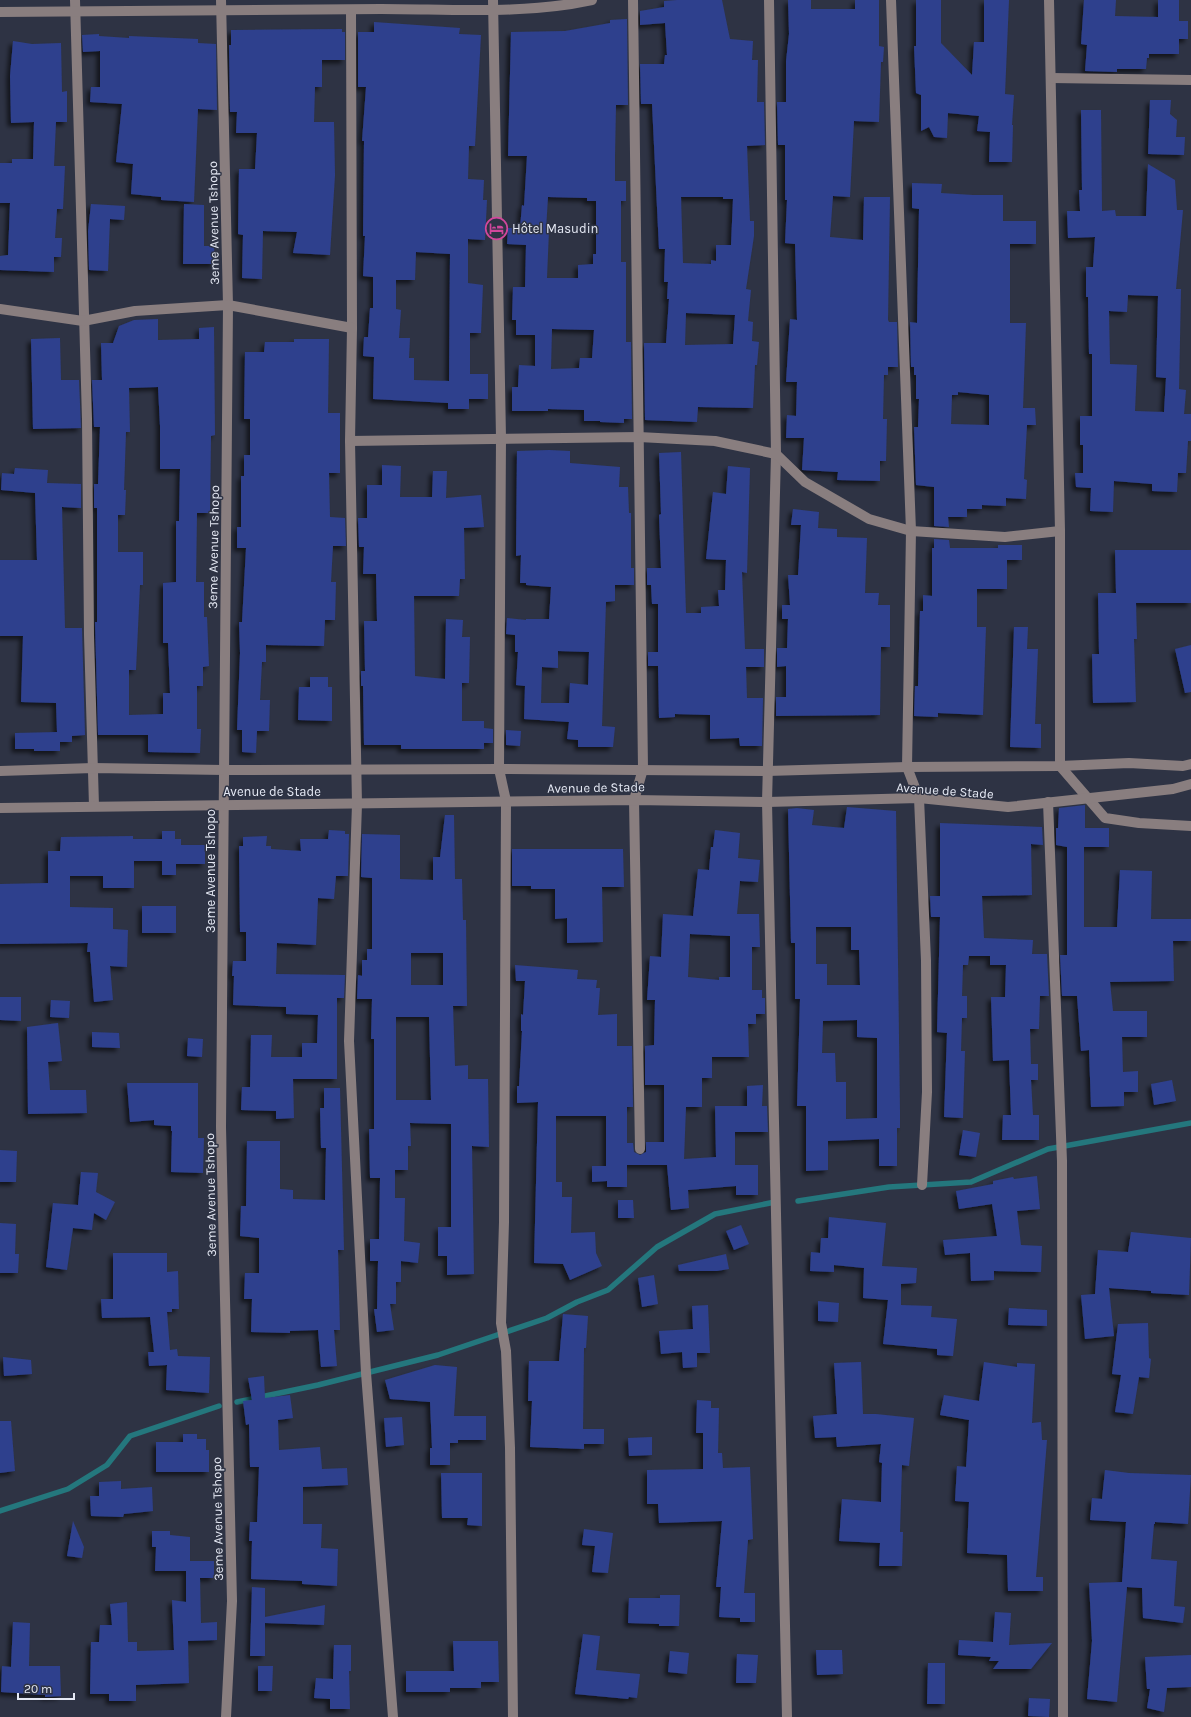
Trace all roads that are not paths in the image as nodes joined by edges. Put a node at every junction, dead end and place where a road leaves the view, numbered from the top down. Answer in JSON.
{"nodes":[{"id":1,"x":75,"y":0,"type":"edge"},
{"id":2,"x":493,"y":0,"type":"edge"},
{"id":3,"x":592,"y":0,"type":"edge"},
{"id":4,"x":633,"y":0,"type":"edge"},
{"id":5,"x":769,"y":0,"type":"edge"},
{"id":6,"x":891,"y":0,"type":"edge"},
{"id":7,"x":1049,"y":0,"type":"edge"},
{"id":8,"x":221,"y":5,"type":"edge"},
{"id":9,"x":351,"y":10,"type":"junction"},
{"id":10,"x":75,"y":11,"type":"junction"},
{"id":11,"x":493,"y":11,"type":"junction"},
{"id":12,"x":0,"y":12,"type":"edge"},
{"id":13,"x":1051,"y":78,"type":"junction"},
{"id":14,"x":1191,"y":80,"type":"edge"},
{"id":15,"x":228,"y":306,"type":"junction"},
{"id":16,"x":0,"y":309,"type":"edge"},
{"id":17,"x":83,"y":322,"type":"junction"},
{"id":18,"x":352,"y":328,"type":"junction"},
{"id":19,"x":639,"y":437,"type":"junction"},
{"id":20,"x":501,"y":438,"type":"junction"},
{"id":21,"x":350,"y":441,"type":"junction"},
{"id":22,"x":776,"y":454,"type":"junction"},
{"id":23,"x":912,"y":531,"type":"junction"},
{"id":24,"x":1060,"y":531,"type":"junction"},
{"id":25,"x":1191,"y":764,"type":"edge"},
{"id":26,"x":1060,"y":766,"type":"junction"},
{"id":27,"x":907,"y":767,"type":"junction"},
{"id":28,"x":93,"y":768,"type":"junction"},
{"id":29,"x":499,"y":769,"type":"junction"},
{"id":30,"x":643,"y":769,"type":"junction"},
{"id":31,"x":224,"y":770,"type":"junction"},
{"id":32,"x":357,"y":770,"type":"junction"},
{"id":33,"x":0,"y":771,"type":"edge"},
{"id":34,"x":767,"y":771,"type":"junction"},
{"id":35,"x":1191,"y":784,"type":"edge"},
{"id":36,"x":919,"y":798,"type":"junction"},
{"id":37,"x":1086,"y":798,"type":"junction"},
{"id":38,"x":634,"y":800,"type":"junction"},
{"id":39,"x":506,"y":801,"type":"junction"},
{"id":40,"x":767,"y":802,"type":"junction"},
{"id":41,"x":1048,"y":802,"type":"junction"},
{"id":42,"x":223,"y":804,"type":"junction"},
{"id":43,"x":357,"y":804,"type":"junction"},
{"id":44,"x":94,"y":806,"type":"junction"},
{"id":45,"x":0,"y":808,"type":"edge"},
{"id":46,"x":1191,"y":826,"type":"edge"},
{"id":47,"x":640,"y":1149,"type":"dead end"},
{"id":48,"x":922,"y":1185,"type":"dead end"},
{"id":49,"x":226,"y":1717,"type":"edge"},
{"id":50,"x":393,"y":1717,"type":"edge"},
{"id":51,"x":512,"y":1717,"type":"edge"},
{"id":52,"x":787,"y":1717,"type":"edge"},
{"id":53,"x":1063,"y":1717,"type":"edge"}],
"edges":[{"from":1,"to":10,"type":"street"},
{"from":2,"to":11,"type":"street"},
{"from":3,"to":11,"type":"street"},
{"from":4,"to":19,"type":"street"},
{"from":5,"to":22,"type":"street"},
{"from":6,"to":23,"type":"street"},
{"from":7,"to":13,"type":"street"},
{"from":8,"to":9,"type":"street"},
{"from":8,"to":10,"type":"street"},
{"from":8,"to":15,"type":"street","name":"3eme Avenue Tshopo"},
{"from":9,"to":11,"type":"street"},
{"from":9,"to":18,"type":"street"},
{"from":10,"to":12,"type":"street"},
{"from":10,"to":17,"type":"street"},
{"from":11,"to":20,"type":"street"},
{"from":13,"to":14,"type":"street"},
{"from":13,"to":24,"type":"street"},
{"from":15,"to":17,"type":"street"},
{"from":15,"to":18,"type":"street"},
{"from":15,"to":31,"type":"street","name":"3eme Avenue Tshopo"},
{"from":16,"to":17,"type":"street"},
{"from":17,"to":28,"type":"street"},
{"from":18,"to":21,"type":"street"},
{"from":19,"to":20,"type":"street"},
{"from":19,"to":22,"type":"street"},
{"from":19,"to":30,"type":"street"},
{"from":20,"to":21,"type":"street"},
{"from":20,"to":29,"type":"street"},
{"from":21,"to":32,"type":"street"},
{"from":22,"to":23,"type":"street"},
{"from":22,"to":34,"type":"street"},
{"from":23,"to":24,"type":"street"},
{"from":23,"to":27,"type":"street"},
{"from":24,"to":26,"type":"street"},
{"from":25,"to":26,"type":"street"},
{"from":26,"to":27,"type":"street"},
{"from":26,"to":37,"type":"street"},
{"from":27,"to":34,"type":"street"},
{"from":27,"to":36,"type":"street"},
{"from":28,"to":31,"type":"street"},
{"from":28,"to":33,"type":"street"},
{"from":28,"to":44,"type":"street"},
{"from":29,"to":30,"type":"street"},
{"from":29,"to":32,"type":"street"},
{"from":29,"to":39,"type":"street"},
{"from":30,"to":34,"type":"street"},
{"from":30,"to":38,"type":"street"},
{"from":31,"to":32,"type":"street"},
{"from":31,"to":42,"type":"street","name":"3eme Avenue Tshopo"},
{"from":32,"to":43,"type":"street"},
{"from":34,"to":40,"type":"street"},
{"from":35,"to":37,"type":"street","name":"Avenue de Stade"},
{"from":36,"to":40,"type":"street","name":"Avenue de Stade"},
{"from":36,"to":41,"type":"street","name":"Avenue de Stade"},
{"from":36,"to":48,"type":"street"},
{"from":37,"to":41,"type":"street","name":"Avenue de Stade"},
{"from":37,"to":46,"type":"street"},
{"from":38,"to":39,"type":"street","name":"Avenue de Stade"},
{"from":38,"to":40,"type":"street","name":"Avenue de Stade"},
{"from":38,"to":47,"type":"street"},
{"from":39,"to":43,"type":"street","name":"Avenue de Stade"},
{"from":39,"to":51,"type":"street"},
{"from":40,"to":52,"type":"street"},
{"from":41,"to":53,"type":"street"},
{"from":42,"to":43,"type":"street","name":"Avenue de Stade"},
{"from":42,"to":44,"type":"street","name":"Avenue de Stade"},
{"from":42,"to":49,"type":"street","name":"3eme Avenue Tshopo"},
{"from":43,"to":50,"type":"street"},
{"from":44,"to":45,"type":"street","name":"Avenue de Stade"}]}
